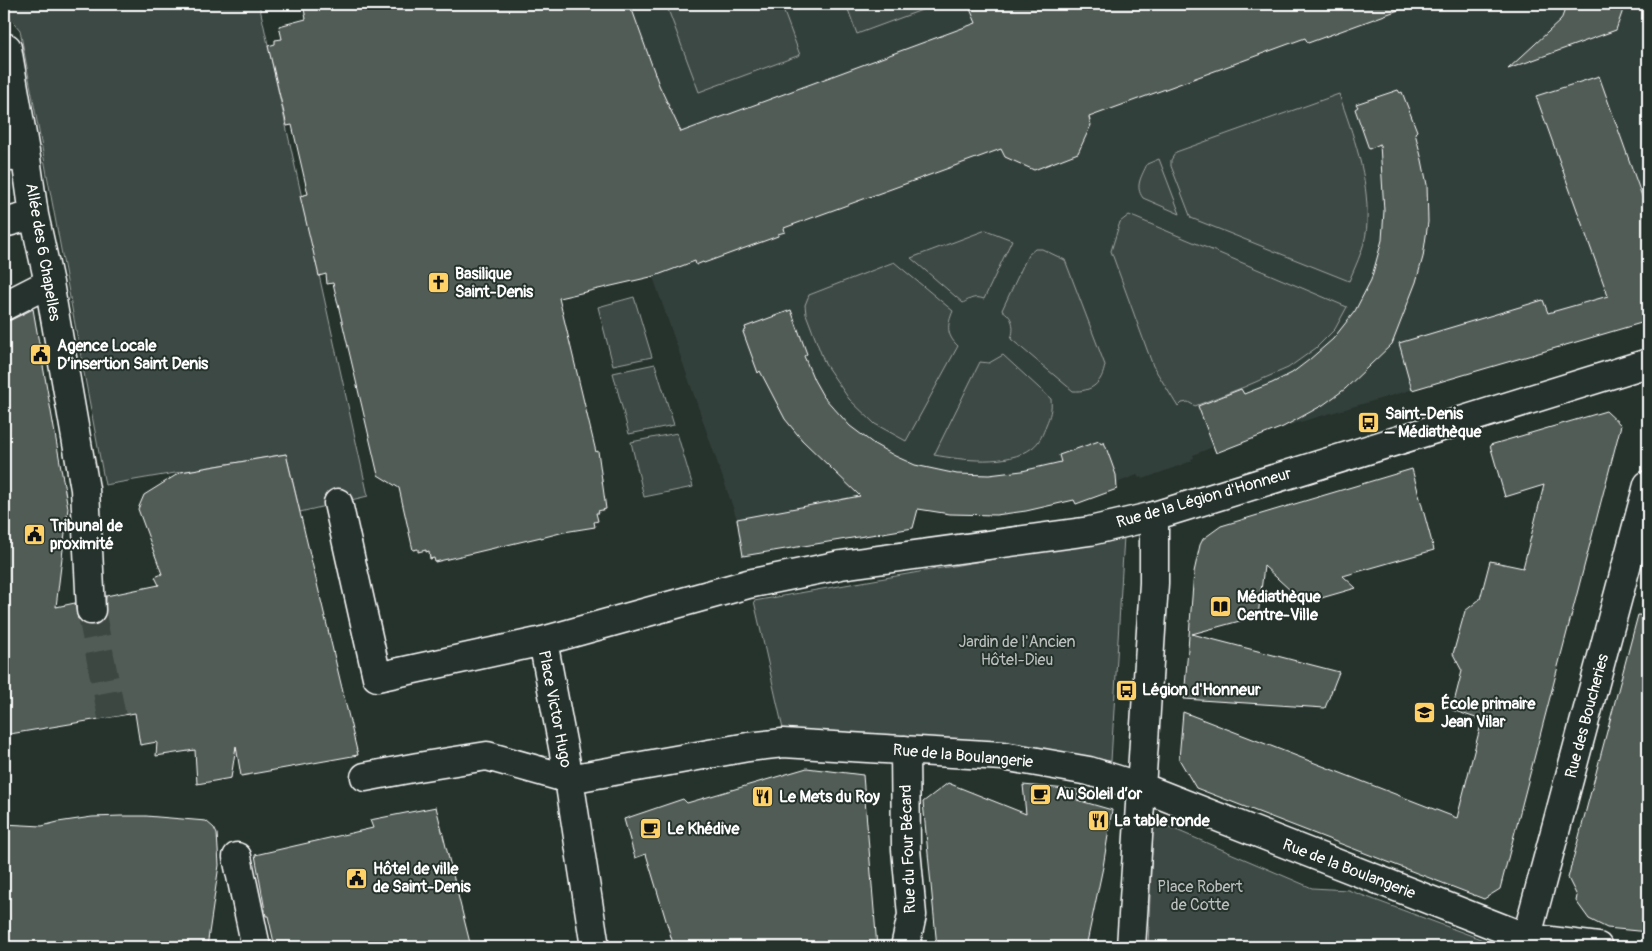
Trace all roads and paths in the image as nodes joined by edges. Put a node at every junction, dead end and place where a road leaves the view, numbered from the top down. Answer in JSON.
{"nodes":[{"id":1,"x":4,"y":48,"type":"edge"},
{"id":2,"x":15,"y":157,"type":"edge"},
{"id":3,"x":34,"y":215,"type":"junction"},
{"id":4,"x":4,"y":223,"type":"edge"},
{"id":5,"x":49,"y":283,"type":"junction"},
{"id":6,"x":4,"y":306,"type":"edge"},
{"id":7,"x":1648,"y":363,"type":"edge"},
{"id":8,"x":1648,"y":485,"type":"edge"},
{"id":9,"x":338,"y":503,"type":"dead end"},
{"id":10,"x":1154,"y":516,"type":"junction"},
{"id":11,"x":748,"y":584,"type":"joint"},
{"id":12,"x":91,"y":610,"type":"tunnel mouth"},
{"id":13,"x":543,"y":642,"type":"junction"},
{"id":14,"x":904,"y":750,"type":"junction"},
{"id":15,"x":365,"y":777,"type":"dead end"},
{"id":16,"x":569,"y":778,"type":"junction"},
{"id":17,"x":1141,"y":787,"type":"junction"},
{"id":18,"x":237,"y":857,"type":"dead end"},
{"id":19,"x":1525,"y":943,"type":"edge"},
{"id":20,"x":256,"y":947,"type":"edge"},
{"id":21,"x":595,"y":947,"type":"edge"},
{"id":22,"x":905,"y":947,"type":"edge"},
{"id":23,"x":1131,"y":947,"type":"edge"},
{"id":24,"x":1598,"y":947,"type":"edge"}],
"edges":[{"from":1,"to":2,"type":"street","name":"Allée des 6 Chapelles"},
{"from":2,"to":3,"type":"street","name":"Allée des 6 Chapelles"},
{"from":3,"to":4,"type":"street"},
{"from":3,"to":5,"type":"street","name":"Allée des 6 Chapelles"},
{"from":5,"to":6,"type":"street"},
{"from":5,"to":12,"type":"street","name":"Allée des 6 Chapelles"},
{"from":7,"to":10,"type":"street","name":"Rue de la Légion d'Honneur"},
{"from":8,"to":19,"type":"street","name":"Rue des Boucheries"},
{"from":9,"to":13,"type":"street","name":"Place Victor Hugo"},
{"from":10,"to":11,"type":"street","name":"Rue de la Légion d'Honneur"},
{"from":10,"to":17,"type":"street"},
{"from":11,"to":13,"type":"street","name":"Place Victor Hugo"},
{"from":13,"to":16,"type":"street","name":"Place Victor Hugo"},
{"from":14,"to":16,"type":"street","name":"Rue de la Boulangerie"},
{"from":14,"to":17,"type":"street","name":"Rue de la Boulangerie"},
{"from":14,"to":22,"type":"street","name":"Rue du Four Bécard"},
{"from":15,"to":16,"type":"street","name":"Place Victor Hugo"},
{"from":16,"to":21,"type":"street"},
{"from":17,"to":19,"type":"street","name":"Rue de la Boulangerie"},
{"from":17,"to":23,"type":"street"},
{"from":18,"to":20,"type":"street"},
{"from":19,"to":24,"type":"street","name":"Rue de la Boulangerie"}]}
